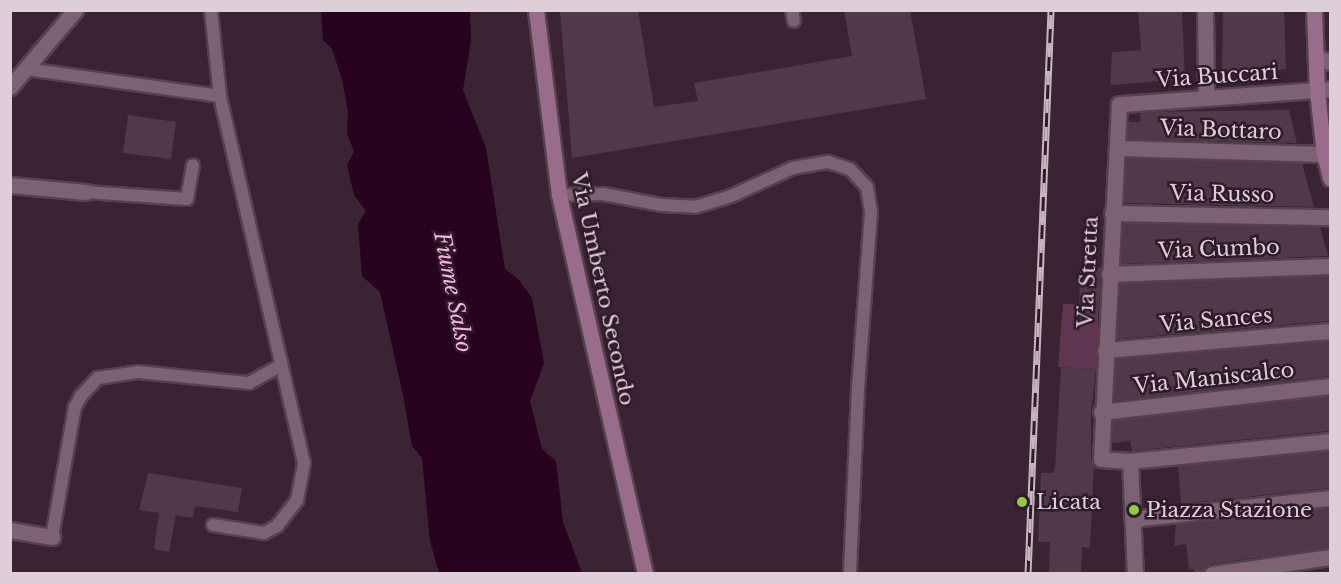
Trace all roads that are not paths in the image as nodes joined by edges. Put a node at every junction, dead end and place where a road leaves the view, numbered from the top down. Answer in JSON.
{"nodes":[{"id":1,"x":75,"y":10,"type":"edge"},
{"id":2,"x":212,"y":10,"type":"edge"},
{"id":3,"x":536,"y":10,"type":"edge"},
{"id":4,"x":1205,"y":10,"type":"edge"},
{"id":5,"x":1314,"y":10,"type":"edge"},
{"id":6,"x":1323,"y":60,"type":"edge"},
{"id":7,"x":18,"y":68,"type":"edge"},
{"id":8,"x":10,"y":87,"type":"edge"},
{"id":9,"x":1324,"y":90,"type":"edge"},
{"id":10,"x":220,"y":96,"type":"junction"},
{"id":11,"x":1206,"y":98,"type":"junction"},
{"id":12,"x":1119,"y":104,"type":"joint"},
{"id":13,"x":1117,"y":148,"type":"junction"},
{"id":14,"x":1324,"y":154,"type":"junction"},
{"id":15,"x":193,"y":166,"type":"dead end"},
{"id":16,"x":1330,"y":178,"type":"edge"},
{"id":17,"x":10,"y":185,"type":"edge"},
{"id":18,"x":86,"y":192,"type":"joint"},
{"id":19,"x":558,"y":195,"type":"junction"},
{"id":20,"x":1113,"y":213,"type":"junction"},
{"id":21,"x":1330,"y":217,"type":"edge"},
{"id":22,"x":1330,"y":266,"type":"edge"},
{"id":23,"x":1109,"y":274,"type":"junction"},
{"id":24,"x":1330,"y":331,"type":"edge"},
{"id":25,"x":1105,"y":350,"type":"junction"},
{"id":26,"x":280,"y":366,"type":"junction"},
{"id":27,"x":1330,"y":386,"type":"edge"},
{"id":28,"x":1101,"y":412,"type":"junction"},
{"id":29,"x":1330,"y":441,"type":"edge"},
{"id":30,"x":1130,"y":461,"type":"junction"},
{"id":31,"x":1330,"y":498,"type":"edge"},
{"id":32,"x":1132,"y":519,"type":"junction"},
{"id":33,"x":213,"y":525,"type":"dead end"},
{"id":34,"x":10,"y":530,"type":"edge"},
{"id":35,"x":52,"y":537,"type":"joint"},
{"id":36,"x":1330,"y":557,"type":"edge"},
{"id":37,"x":645,"y":573,"type":"edge"},
{"id":38,"x":850,"y":573,"type":"edge"},
{"id":39,"x":1135,"y":573,"type":"edge"},
{"id":40,"x":1212,"y":573,"type":"edge"}],
"edges":[{"from":1,"to":7,"type":"street"},
{"from":2,"to":10,"type":"lane"},
{"from":3,"to":19,"type":"main road","name":"Via Umberto Secondo"},
{"from":4,"to":11,"type":"street"},
{"from":5,"to":6,"type":"main road"},
{"from":6,"to":9,"type":"main road"},
{"from":7,"to":8,"type":"street"},
{"from":7,"to":10,"type":"lane"},
{"from":9,"to":11,"type":"street","name":"Via Buccari"},
{"from":9,"to":14,"type":"main road"},
{"from":10,"to":26,"type":"lane"},
{"from":11,"to":12,"type":"street","name":"Via Buccari"},
{"from":12,"to":13,"type":"street","name":"Via Stretta"},
{"from":13,"to":14,"type":"street","name":"Via Bottaro"},
{"from":13,"to":20,"type":"street","name":"Via Stretta"},
{"from":14,"to":16,"type":"main road"},
{"from":15,"to":18,"type":"lane"},
{"from":17,"to":18,"type":"street"},
{"from":19,"to":37,"type":"main road","name":"Via Umberto Secondo"},
{"from":19,"to":38,"type":"lane"},
{"from":20,"to":21,"type":"street","name":"Via Russo"},
{"from":20,"to":23,"type":"street","name":"Via Stretta"},
{"from":22,"to":23,"type":"street","name":"Via Cumbo"},
{"from":23,"to":25,"type":"street","name":"Via Stretta"},
{"from":24,"to":25,"type":"street","name":"Via Sances"},
{"from":25,"to":28,"type":"street","name":"Via Stretta"},
{"from":26,"to":33,"type":"lane"},
{"from":26,"to":35,"type":"lane"},
{"from":27,"to":28,"type":"street","name":"Via Maniscalco"},
{"from":28,"to":30,"type":"street","name":"Via Stretta"},
{"from":29,"to":30,"type":"street"},
{"from":30,"to":32,"type":"street"},
{"from":31,"to":32,"type":"street"},
{"from":32,"to":39,"type":"street"},
{"from":34,"to":35,"type":"street"},
{"from":36,"to":40,"type":"street"}]}
